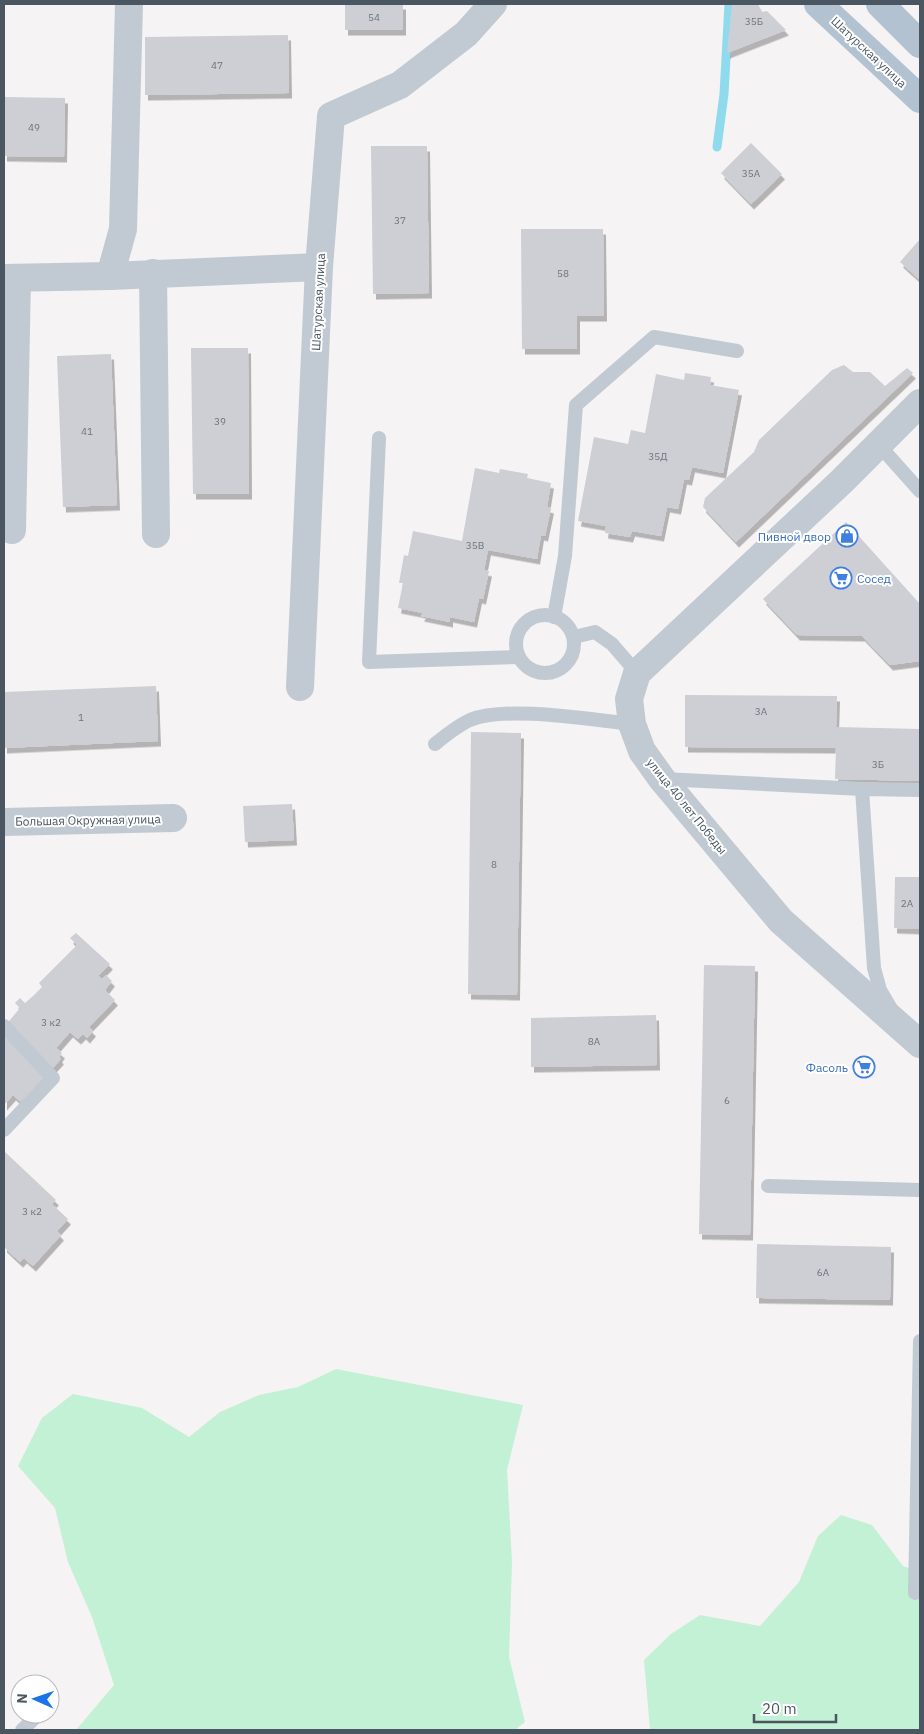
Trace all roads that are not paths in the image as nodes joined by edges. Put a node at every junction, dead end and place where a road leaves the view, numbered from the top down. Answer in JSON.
{"nodes":[{"id":1,"x":129,"y":4,"type":"edge"},
{"id":2,"x":494,"y":4,"type":"edge"},
{"id":3,"x":818,"y":4,"type":"edge"},
{"id":4,"x":880,"y":4,"type":"edge"},
{"id":5,"x":920,"y":44,"type":"edge"},
{"id":6,"x":920,"y":99,"type":"edge"},
{"id":7,"x":319,"y":267,"type":"junction"},
{"id":8,"x":153,"y":273,"type":"junction"},
{"id":9,"x":110,"y":276,"type":"junction"},
{"id":10,"x":10,"y":278,"type":"edge"},
{"id":11,"x":737,"y":351,"type":"dead end"},
{"id":12,"x":920,"y":403,"type":"edge"},
{"id":13,"x":379,"y":438,"type":"dead end"},
{"id":14,"x":878,"y":444,"type":"junction"},
{"id":15,"x":920,"y":491,"type":"edge"},
{"id":16,"x":12,"y":530,"type":"dead end"},
{"id":17,"x":156,"y":534,"type":"dead end"},
{"id":18,"x":554,"y":617,"type":"junction"},
{"id":19,"x":574,"y":636,"type":"junction"},
{"id":20,"x":519,"y":657,"type":"junction"},
{"id":21,"x":637,"y":673,"type":"junction"},
{"id":22,"x":300,"y":687,"type":"dead end"},
{"id":23,"x":632,"y":724,"type":"junction"},
{"id":24,"x":435,"y":744,"type":"dead end"},
{"id":25,"x":662,"y":779,"type":"junction"},
{"id":26,"x":862,"y":789,"type":"junction"},
{"id":27,"x":920,"y":790,"type":"edge"},
{"id":28,"x":173,"y":818,"type":"dead end"},
{"id":29,"x":4,"y":822,"type":"edge"},
{"id":30,"x":4,"y":1026,"type":"edge"},
{"id":31,"x":914,"y":1034,"type":"edge"},
{"id":32,"x":4,"y":1130,"type":"edge"},
{"id":33,"x":768,"y":1186,"type":"dead end"},
{"id":34,"x":920,"y":1190,"type":"edge"},
{"id":35,"x":920,"y":1342,"type":"edge"},
{"id":36,"x":918,"y":1550,"type":"edge"},
{"id":37,"x":915,"y":1594,"type":"dead end"}],
"edges":[{"from":1,"to":9,"type":"street"},
{"from":2,"to":7,"type":"street","name":"Шатурская улица"},
{"from":3,"to":6,"type":"main road","name":"Шатурская улица"},
{"from":4,"to":5,"type":"main road"},
{"from":7,"to":8,"type":"street"},
{"from":7,"to":22,"type":"street","name":"Шатурская улица"},
{"from":8,"to":9,"type":"street"},
{"from":8,"to":17,"type":"street"},
{"from":9,"to":10,"type":"street"},
{"from":10,"to":16,"type":"street"},
{"from":11,"to":18,"type":"lane"},
{"from":12,"to":14,"type":"street"},
{"from":13,"to":20,"type":"lane"},
{"from":14,"to":15,"type":"lane"},
{"from":14,"to":21,"type":"street"},
{"from":18,"to":19,"type":"lane"},
{"from":18,"to":20,"type":"lane"},
{"from":19,"to":20,"type":"lane"},
{"from":19,"to":21,"type":"lane"},
{"from":21,"to":23,"type":"street","name":"улица 40 лет Победы"},
{"from":23,"to":24,"type":"lane"},
{"from":23,"to":25,"type":"street","name":"улица 40 лет Победы"},
{"from":25,"to":26,"type":"lane"},
{"from":25,"to":31,"type":"street","name":"улица 40 лет Победы"},
{"from":26,"to":27,"type":"lane"},
{"from":26,"to":31,"type":"lane"},
{"from":28,"to":29,"type":"street","name":"Большая Окружная улица"},
{"from":30,"to":32,"type":"lane"},
{"from":33,"to":34,"type":"lane"},
{"from":35,"to":36,"type":"lane"},
{"from":36,"to":37,"type":"lane"}]}
